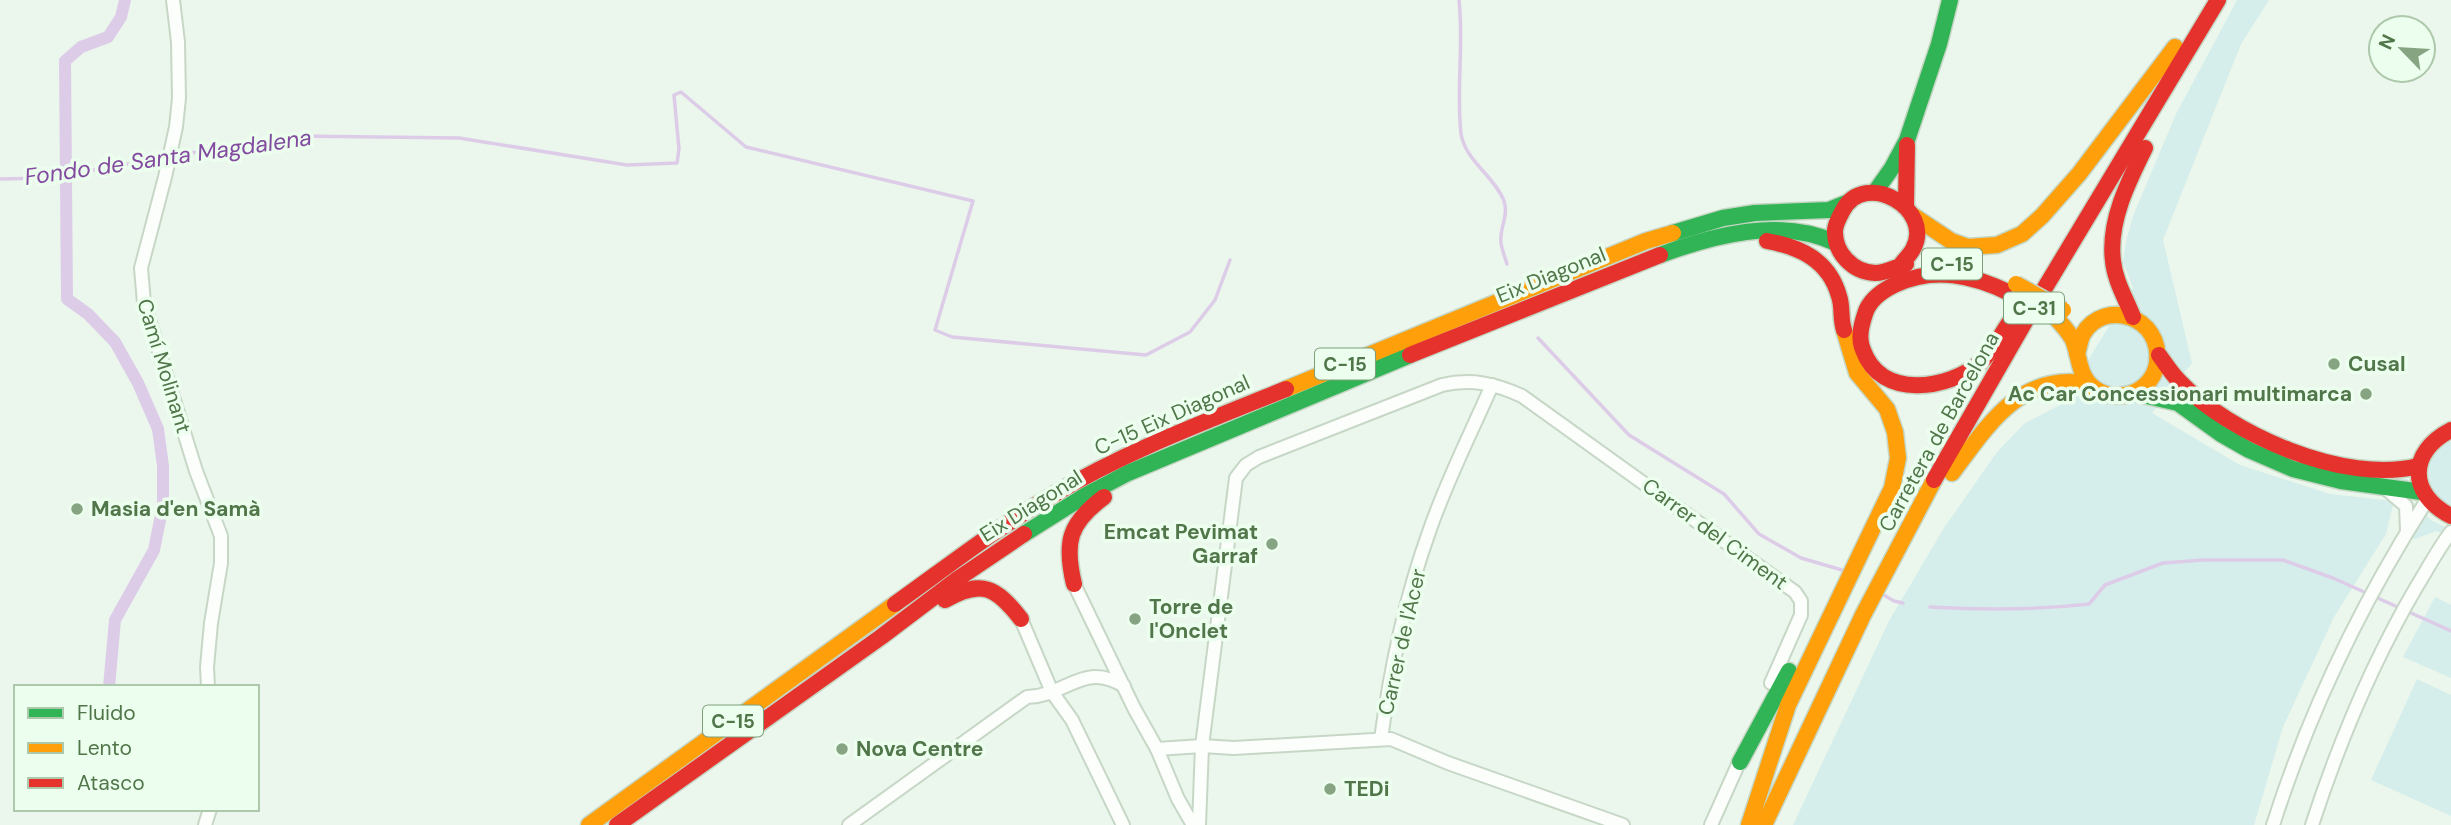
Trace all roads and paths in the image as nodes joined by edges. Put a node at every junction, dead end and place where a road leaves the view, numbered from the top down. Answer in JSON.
{"nodes":[{"id":1,"x":173,"y":0,"type":"edge"},
{"id":2,"x":1950,"y":0,"type":"edge"},
{"id":3,"x":2204,"y":0,"type":"edge"},
{"id":4,"x":2218,"y":0,"type":"edge"},
{"id":5,"x":2187,"y":52,"type":"junction"},
{"id":6,"x":2162,"y":64,"type":"junction"},
{"id":7,"x":1907,"y":140,"type":"junction"},
{"id":8,"x":1875,"y":192,"type":"junction"},
{"id":9,"x":1849,"y":202,"type":"junction"},
{"id":10,"x":1912,"y":215,"type":"junction"},
{"id":11,"x":1726,"y":235,"type":"junction"},
{"id":12,"x":1836,"y":243,"type":"junction"},
{"id":13,"x":1848,"y":262,"type":"junction"},
{"id":14,"x":1900,"y":265,"type":"junction"},
{"id":15,"x":2009,"y":288,"type":"junction"},
{"id":16,"x":2060,"y":314,"type":"junction"},
{"id":17,"x":2133,"y":317,"type":"junction"},
{"id":18,"x":2102,"y":318,"type":"junction"},
{"id":19,"x":1847,"y":339,"type":"junction"},
{"id":20,"x":2077,"y":354,"type":"junction"},
{"id":21,"x":2159,"y":355,"type":"junction"},
{"id":22,"x":2089,"y":384,"type":"junction"},
{"id":23,"x":1492,"y":385,"type":"junction"},
{"id":24,"x":2134,"y":393,"type":"junction"},
{"id":25,"x":2194,"y":404,"type":"junction"},
{"id":26,"x":2451,"y":430,"type":"edge"},
{"id":27,"x":1149,"y":464,"type":"junction"},
{"id":28,"x":2418,"y":466,"type":"junction"},
{"id":29,"x":2383,"y":486,"type":"junction"},
{"id":30,"x":2424,"y":496,"type":"junction"},
{"id":31,"x":2451,"y":516,"type":"edge"},
{"id":32,"x":2407,"y":530,"type":"junction"},
{"id":33,"x":2451,"y":532,"type":"edge"},
{"id":34,"x":1891,"y":569,"type":"junction"},
{"id":35,"x":1074,"y":584,"type":"joint"},
{"id":36,"x":1838,"y":597,"type":"junction"},
{"id":37,"x":1021,"y":619,"type":"joint"},
{"id":38,"x":899,"y":623,"type":"junction"},
{"id":39,"x":1038,"y":654,"type":"junction"},
{"id":40,"x":208,"y":685,"type":"edge"},
{"id":41,"x":1124,"y":686,"type":"junction"},
{"id":42,"x":1052,"y":692,"type":"junction"},
{"id":43,"x":1032,"y":697,"type":"junction"},
{"id":44,"x":1381,"y":739,"type":"junction"},
{"id":45,"x":1202,"y":746,"type":"junction"},
{"id":46,"x":1157,"y":749,"type":"junction"},
{"id":47,"x":1740,"y":762,"type":"junction"},
{"id":48,"x":589,"y":825,"type":"edge"},
{"id":49,"x":617,"y":825,"type":"edge"},
{"id":50,"x":849,"y":825,"type":"edge"},
{"id":51,"x":1123,"y":825,"type":"edge"},
{"id":52,"x":1193,"y":825,"type":"edge"},
{"id":53,"x":1199,"y":825,"type":"edge"},
{"id":54,"x":1623,"y":825,"type":"edge"},
{"id":55,"x":1711,"y":825,"type":"edge"},
{"id":56,"x":1749,"y":825,"type":"edge"},
{"id":57,"x":1764,"y":825,"type":"edge"},
{"id":58,"x":2273,"y":825,"type":"edge"},
{"id":59,"x":2312,"y":825,"type":"edge"}],
"edges":[{"from":1,"to":40,"type":"street","name":"Camí Molinant"},
{"from":2,"to":7,"type":"main road"},
{"from":3,"to":6,"type":"main road"},
{"from":4,"to":5,"type":"main road","name":"Carretera de Barcelona","number":"C-31"},
{"from":5,"to":17,"type":"main road"},
{"from":5,"to":34,"type":"main road","name":"Carretera de Barcelona","number":"C-31"},
{"from":6,"to":10,"type":"main road"},
{"from":6,"to":15,"type":"main road"},
{"from":7,"to":8,"type":"main road"},
{"from":7,"to":10,"type":"main road"},
{"from":8,"to":9,"type":"main road","number":"C-15"},
{"from":8,"to":10,"type":"main road","number":"C-15"},
{"from":9,"to":12,"type":"main road"},
{"from":9,"to":48,"type":"main road","name":"C-15 Eix Diagonal","number":"C-15"},
{"from":10,"to":14,"type":"main road","number":"C-15"},
{"from":10,"to":15,"type":"main road","number":"C-15"},
{"from":11,"to":12,"type":"main road","name":"Eix Diagonal","number":"C-15"},
{"from":11,"to":19,"type":"main road"},
{"from":11,"to":27,"type":"main road","name":"Eix Diagonal","number":"C-15"},
{"from":12,"to":13,"type":"main road"},
{"from":13,"to":14,"type":"main road","number":"C-15"},
{"from":13,"to":19,"type":"main road"},
{"from":14,"to":15,"type":"main road","number":"C-15"},
{"from":15,"to":16,"type":"main road","number":"C-15"},
{"from":16,"to":18,"type":"main road","number":"C-15"},
{"from":16,"to":20,"type":"main road","number":"C-15"},
{"from":17,"to":18,"type":"main road","number":"C-15"},
{"from":17,"to":21,"type":"main road"},
{"from":18,"to":20,"type":"main road"},
{"from":19,"to":36,"type":"main road"},
{"from":20,"to":22,"type":"main road","number":"C-15"},
{"from":21,"to":24,"type":"main road"},
{"from":21,"to":25,"type":"main road"},
{"from":22,"to":24,"type":"main road"},
{"from":22,"to":34,"type":"main road"},
{"from":23,"to":44,"type":"street","name":"Carrer de l'Acer"},
{"from":23,"to":45,"type":"street"},
{"from":23,"to":47,"type":"street","name":"Carrer del Ciment"},
{"from":24,"to":25,"type":"main road"},
{"from":25,"to":28,"type":"main road"},
{"from":25,"to":29,"type":"main road"},
{"from":26,"to":28,"type":"main road"},
{"from":27,"to":35,"type":"main road"},
{"from":27,"to":38,"type":"main road","name":"Eix Diagonal","number":"C-15"},
{"from":28,"to":30,"type":"main road"},
{"from":29,"to":30,"type":"main road"},
{"from":29,"to":32,"type":"street"},
{"from":30,"to":31,"type":"main road"},
{"from":30,"to":32,"type":"street"},
{"from":32,"to":58,"type":"street"},
{"from":33,"to":59,"type":"street"},
{"from":34,"to":57,"type":"main road","name":"Carretera de Barcelona","number":"C-31"},
{"from":35,"to":41,"type":"street"},
{"from":36,"to":47,"type":"main road"},
{"from":36,"to":56,"type":"main road"},
{"from":37,"to":38,"type":"main road"},
{"from":37,"to":39,"type":"street"},
{"from":38,"to":49,"type":"main road","name":"Eix Diagonal","number":"C-15"},
{"from":39,"to":42,"type":"street"},
{"from":39,"to":43,"type":"street"},
{"from":41,"to":42,"type":"street"},
{"from":41,"to":46,"type":"street"},
{"from":42,"to":43,"type":"street"},
{"from":42,"to":51,"type":"street"},
{"from":43,"to":50,"type":"street"},
{"from":44,"to":45,"type":"street"},
{"from":44,"to":54,"type":"street","name":"Carrer de l'Acer"},
{"from":45,"to":46,"type":"street"},
{"from":45,"to":53,"type":"street"},
{"from":46,"to":52,"type":"street"},
{"from":47,"to":55,"type":"street","name":"Carrer del Ciment"}]}
